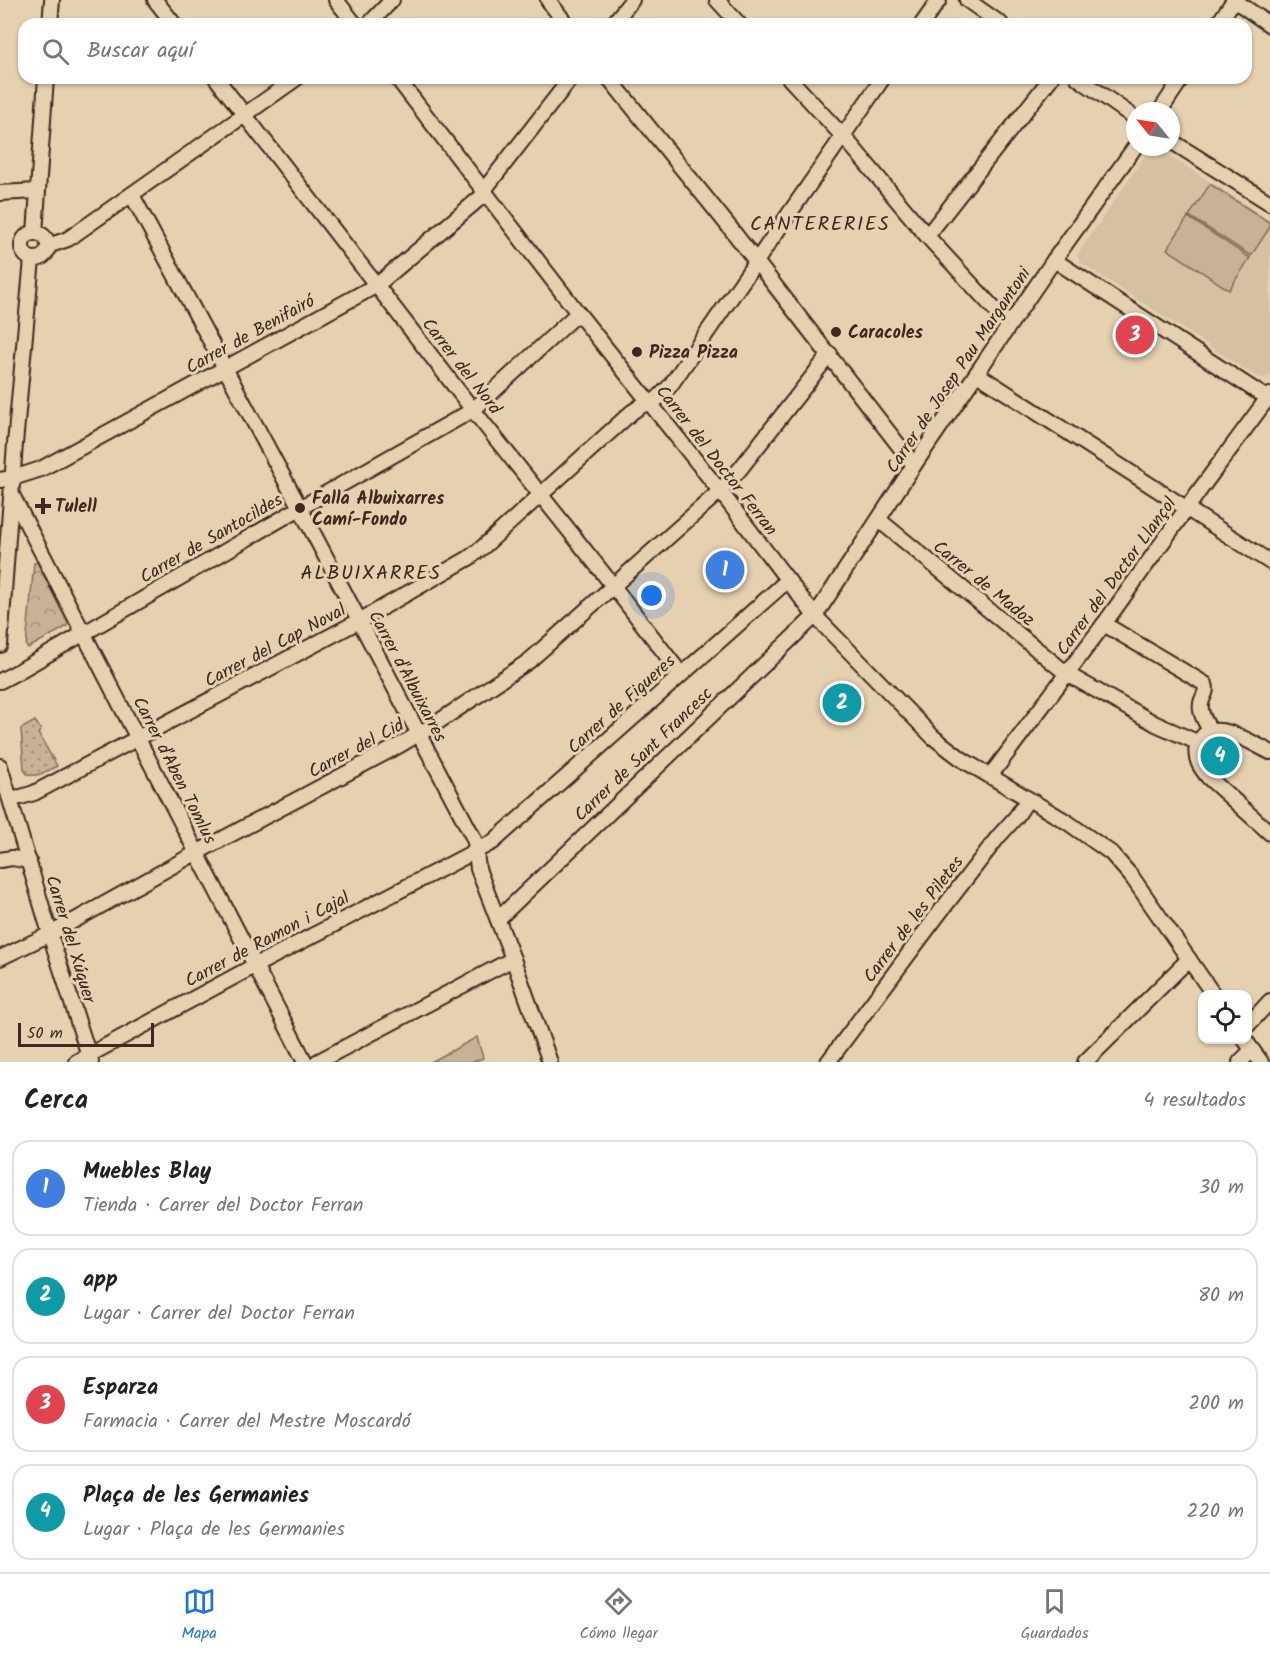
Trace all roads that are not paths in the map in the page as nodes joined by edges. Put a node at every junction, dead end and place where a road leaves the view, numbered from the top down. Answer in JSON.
{"nodes":[{"id":1,"x":52,"y":0,"type":"edge"},
{"id":2,"x":155,"y":0,"type":"edge"},
{"id":3,"x":336,"y":0,"type":"edge"},
{"id":4,"x":392,"y":0,"type":"edge"},
{"id":5,"x":548,"y":0,"type":"edge"},
{"id":6,"x":632,"y":0,"type":"edge"},
{"id":7,"x":717,"y":0,"type":"edge"},
{"id":8,"x":939,"y":0,"type":"edge"},
{"id":9,"x":967,"y":0,"type":"edge"},
{"id":10,"x":1234,"y":0,"type":"edge"},
{"id":11,"x":50,"y":18,"type":"edge"},
{"id":12,"x":169,"y":18,"type":"edge"},
{"id":13,"x":350,"y":18,"type":"edge"},
{"id":14,"x":375,"y":18,"type":"edge"},
{"id":15,"x":562,"y":18,"type":"edge"},
{"id":16,"x":618,"y":18,"type":"edge"},
{"id":17,"x":734,"y":18,"type":"edge"},
{"id":18,"x":926,"y":18,"type":"edge"},
{"id":19,"x":992,"y":18,"type":"edge"},
{"id":20,"x":1222,"y":18,"type":"edge"},
{"id":21,"x":1270,"y":25,"type":"edge"},
{"id":22,"x":46,"y":84,"type":"edge"},
{"id":23,"x":221,"y":84,"type":"edge"},
{"id":24,"x":289,"y":84,"type":"edge"},
{"id":25,"x":402,"y":84,"type":"edge"},
{"id":26,"x":566,"y":84,"type":"edge"},
{"id":27,"x":614,"y":84,"type":"edge"},
{"id":28,"x":794,"y":84,"type":"edge"},
{"id":29,"x":879,"y":84,"type":"edge"},
{"id":30,"x":1046,"y":84,"type":"edge"},
{"id":31,"x":1086,"y":84,"type":"edge"},
{"id":32,"x":1178,"y":84,"type":"edge"},
{"id":33,"x":1166,"y":102,"type":"edge"},
{"id":34,"x":1126,"y":112,"type":"edge"},
{"id":35,"x":245,"y":115,"type":"junction"},
{"id":36,"x":842,"y":136,"type":"junction"},
{"id":37,"x":1180,"y":147,"type":"edge"},
{"id":38,"x":1129,"y":156,"type":"edge"},
{"id":39,"x":38,"y":191,"type":"junction"},
{"id":40,"x":485,"y":191,"type":"junction"},
{"id":41,"x":0,"y":193,"type":"edge"},
{"id":42,"x":132,"y":195,"type":"junction"},
{"id":43,"x":1270,"y":203,"type":"edge"},
{"id":44,"x":35,"y":233,"type":"junction"},
{"id":45,"x":927,"y":236,"type":"junction"},
{"id":46,"x":48,"y":246,"type":"junction"},
{"id":47,"x":32,"y":259,"type":"junction"},
{"id":48,"x":1054,"y":260,"type":"junction"},
{"id":49,"x":757,"y":262,"type":"junction"},
{"id":50,"x":377,"y":285,"type":"junction"},
{"id":51,"x":578,"y":313,"type":"junction"},
{"id":52,"x":1010,"y":325,"type":"junction"},
{"id":53,"x":830,"y":354,"type":"junction"},
{"id":54,"x":226,"y":369,"type":"junction"},
{"id":55,"x":977,"y":374,"type":"junction"},
{"id":56,"x":1269,"y":398,"type":"edge"},
{"id":57,"x":650,"y":402,"type":"junction"},
{"id":58,"x":473,"y":410,"type":"junction"},
{"id":59,"x":914,"y":465,"type":"junction"},
{"id":60,"x":7,"y":479,"type":"edge"},
{"id":61,"x":720,"y":491,"type":"junction"},
{"id":62,"x":12,"y":495,"type":"junction"},
{"id":63,"x":542,"y":495,"type":"junction"},
{"id":64,"x":300,"y":508,"type":"junction"},
{"id":65,"x":1187,"y":508,"type":"junction"},
{"id":66,"x":879,"y":520,"type":"junction"},
{"id":67,"x":1270,"y":562,"type":"edge"},
{"id":68,"x":788,"y":580,"type":"junction"},
{"id":69,"x":612,"y":586,"type":"junction"},
{"id":70,"x":815,"y":616,"type":"junction"},
{"id":71,"x":359,"y":621,"type":"junction"},
{"id":72,"x":1104,"y":624,"type":"junction"},
{"id":73,"x":84,"y":632,"type":"junction"},
{"id":74,"x":0,"y":645,"type":"edge"},
{"id":75,"x":681,"y":674,"type":"junction"},
{"id":76,"x":1067,"y":674,"type":"junction"},
{"id":77,"x":0,"y":681,"type":"edge"},
{"id":78,"x":1211,"y":732,"type":"junction"},
{"id":79,"x":418,"y":734,"type":"junction"},
{"id":80,"x":139,"y":738,"type":"junction"},
{"id":81,"x":1198,"y":743,"type":"junction"},
{"id":82,"x":1270,"y":752,"type":"edge"},
{"id":83,"x":0,"y":766,"type":"edge"},
{"id":84,"x":990,"y":776,"type":"junction"},
{"id":85,"x":10,"y":798,"type":"junction"},
{"id":86,"x":1028,"y":799,"type":"junction"},
{"id":87,"x":1270,"y":833,"type":"edge"},
{"id":88,"x":476,"y":850,"type":"junction"},
{"id":89,"x":196,"y":853,"type":"junction"},
{"id":90,"x":0,"y":860,"type":"edge"},
{"id":91,"x":29,"y":861,"type":"junction"},
{"id":92,"x":498,"y":919,"type":"junction"},
{"id":93,"x":50,"y":934,"type":"junction"},
{"id":94,"x":0,"y":958,"type":"edge"},
{"id":95,"x":513,"y":959,"type":"junction"},
{"id":96,"x":1189,"y":959,"type":"junction"},
{"id":97,"x":256,"y":965,"type":"junction"},
{"id":98,"x":1210,"y":990,"type":"edge"},
{"id":99,"x":1270,"y":1001,"type":"edge"},
{"id":100,"x":1252,"y":1021,"type":"edge"},
{"id":101,"x":1248,"y":1045,"type":"edge"},
{"id":102,"x":85,"y":1060,"type":"edge"},
{"id":103,"x":547,"y":1061,"type":"edge"},
{"id":104,"x":305,"y":1062,"type":"edge"},
{"id":105,"x":317,"y":1062,"type":"edge"},
{"id":106,"x":828,"y":1062,"type":"edge"},
{"id":107,"x":1085,"y":1062,"type":"edge"},
{"id":108,"x":1240,"y":1062,"type":"edge"},
{"id":109,"x":1261,"y":1062,"type":"edge"}],
"edges":[{"from":1,"to":11,"type":"street"},
{"from":2,"to":12,"type":"street"},
{"from":3,"to":13,"type":"street"},
{"from":4,"to":14,"type":"street"},
{"from":5,"to":15,"type":"street"},
{"from":6,"to":16,"type":"street"},
{"from":7,"to":17,"type":"street"},
{"from":8,"to":18,"type":"street"},
{"from":9,"to":19,"type":"street"},
{"from":10,"to":20,"type":"street"},
{"from":10,"to":21,"type":"street"},
{"from":22,"to":39,"type":"street"},
{"from":23,"to":35,"type":"street","name":"Carrer del Nord"},
{"from":24,"to":35,"type":"street"},
{"from":25,"to":40,"type":"street","name":"Carrer del Doctor Ferran"},
{"from":26,"to":40,"type":"street","name":"Carrer de Benifairó"},
{"from":27,"to":49,"type":"street"},
{"from":28,"to":36,"type":"street"},
{"from":29,"to":36,"type":"street","name":"Carrer del Cap Noval"},
{"from":30,"to":45,"type":"street"},
{"from":31,"to":34,"type":"street"},
{"from":32,"to":33,"type":"street"},
{"from":35,"to":42,"type":"street"},
{"from":35,"to":50,"type":"street","name":"Carrer del Nord"},
{"from":36,"to":45,"type":"street"},
{"from":36,"to":49,"type":"street","name":"Carrer del Cap Noval"},
{"from":37,"to":43,"type":"street"},
{"from":38,"to":48,"type":"street","name":"Carrer de Josep Pau Margantoni"},
{"from":39,"to":41,"type":"street"},
{"from":39,"to":44,"type":"street"},
{"from":40,"to":50,"type":"street","name":"Carrer de Benifairó"},
{"from":40,"to":51,"type":"street","name":"Carrer del Doctor Ferran"},
{"from":42,"to":46,"type":"street"},
{"from":42,"to":54,"type":"street","name":"Carrer d'Albuixarres"},
{"from":44,"to":46,"type":"street"},
{"from":44,"to":47,"type":"street"},
{"from":45,"to":52,"type":"street"},
{"from":46,"to":47,"type":"street"},
{"from":47,"to":60,"type":"street"},
{"from":48,"to":52,"type":"street","name":"Carrer de Josep Pau Margantoni"},
{"from":48,"to":56,"type":"street"},
{"from":49,"to":53,"type":"street"},
{"from":49,"to":57,"type":"street","name":"Carrer del Cap Noval"},
{"from":50,"to":54,"type":"street","name":"Carrer de Benifairó"},
{"from":50,"to":58,"type":"street","name":"Carrer del Nord"},
{"from":51,"to":57,"type":"street","name":"Carrer del Doctor Ferran"},
{"from":51,"to":58,"type":"street","name":"Carrer de Santocildes"},
{"from":52,"to":55,"type":"street","name":"Carrer de Josep Pau Margantoni"},
{"from":53,"to":59,"type":"street"},
{"from":53,"to":61,"type":"street","name":"Carrer del Cid"},
{"from":54,"to":60,"type":"street","name":"Carrer de Benifairó"},
{"from":54,"to":64,"type":"street","name":"Carrer d'Albuixarres"},
{"from":55,"to":59,"type":"street","name":"Carrer de Josep Pau Margantoni"},
{"from":55,"to":65,"type":"street"},
{"from":56,"to":65,"type":"street","name":"Carrer del Doctor Llançol"},
{"from":57,"to":61,"type":"street","name":"Carrer del Doctor Ferran"},
{"from":57,"to":63,"type":"street","name":"Carrer del Cap Noval"},
{"from":58,"to":63,"type":"street","name":"Carrer del Nord"},
{"from":58,"to":64,"type":"street","name":"Carrer de Santocildes"},
{"from":59,"to":66,"type":"street","name":"Carrer de Josep Pau Margantoni"},
{"from":60,"to":62,"type":"street"},
{"from":61,"to":68,"type":"street","name":"Carrer del Doctor Ferran"},
{"from":61,"to":69,"type":"street","name":"Carrer del Cid"},
{"from":62,"to":73,"type":"street","name":"Carrer d'Aben Tomlus"},
{"from":62,"to":74,"type":"street"},
{"from":63,"to":69,"type":"street","name":"Carrer del Nord"},
{"from":63,"to":71,"type":"street","name":"Carrer del Cap Noval"},
{"from":64,"to":71,"type":"street","name":"Carrer d'Albuixarres"},
{"from":64,"to":73,"type":"street","name":"Carrer de Santocildes"},
{"from":65,"to":67,"type":"street"},
{"from":65,"to":72,"type":"street","name":"Carrer del Doctor Llançol"},
{"from":66,"to":70,"type":"street","name":"Carrer de Josep Pau Margantoni"},
{"from":66,"to":76,"type":"street","name":"Carrer de Madoz"},
{"from":68,"to":70,"type":"street","name":"Carrer del Doctor Ferran"},
{"from":68,"to":75,"type":"street","name":"Carrer de Figueres"},
{"from":69,"to":75,"type":"street","name":"Carrer del Nord"},
{"from":69,"to":79,"type":"street","name":"Carrer del Cid"},
{"from":70,"to":84,"type":"street","name":"Carrer del Doctor Ferran"},
{"from":70,"to":92,"type":"street","name":"Carrer de Sant Francesc"},
{"from":71,"to":79,"type":"street","name":"Carrer d'Albuixarres"},
{"from":71,"to":80,"type":"street","name":"Carrer del Cap Noval"},
{"from":72,"to":76,"type":"street","name":"Carrer del Doctor Llançol"},
{"from":72,"to":78,"type":"street"},
{"from":73,"to":77,"type":"street","name":"Carrer de Santocildes"},
{"from":73,"to":80,"type":"street","name":"Carrer d'Aben Tomlus"},
{"from":75,"to":88,"type":"street","name":"Carrer de Figueres"},
{"from":76,"to":81,"type":"street","name":"Carrer de Madoz"},
{"from":76,"to":84,"type":"street","name":"Carrer del Doctor Llançol"},
{"from":78,"to":81,"type":"street"},
{"from":78,"to":82,"type":"street"},
{"from":79,"to":88,"type":"street","name":"Carrer d'Albuixarres"},
{"from":79,"to":89,"type":"street","name":"Carrer del Cid"},
{"from":80,"to":85,"type":"street","name":"Carrer del Cap Noval"},
{"from":80,"to":89,"type":"street","name":"Carrer d'Aben Tomlus"},
{"from":81,"to":87,"type":"street"},
{"from":83,"to":85,"type":"street","name":"Carrer del Xúquer"},
{"from":84,"to":86,"type":"street","name":"Carrer del Doctor Ferran"},
{"from":85,"to":91,"type":"street","name":"Carrer del Xúquer"},
{"from":86,"to":96,"type":"street","name":"Carrer del Doctor Ferran"},
{"from":86,"to":106,"type":"street","name":"Carrer de les Piletes"},
{"from":88,"to":92,"type":"street","name":"Carrer d'Albuixarres"},
{"from":88,"to":97,"type":"street","name":"Carrer de Ramon i Cajal"},
{"from":89,"to":93,"type":"street","name":"Carrer del Cid"},
{"from":89,"to":97,"type":"street","name":"Carrer d'Aben Tomlus"},
{"from":90,"to":91,"type":"street","name":"Carrer del Xúquer"},
{"from":91,"to":93,"type":"street","name":"Carrer del Xúquer"},
{"from":92,"to":95,"type":"street","name":"Carrer d'Albuixarres"},
{"from":93,"to":94,"type":"street","name":"Carrer del Cid"},
{"from":93,"to":102,"type":"street","name":"Carrer del Xúquer"},
{"from":95,"to":103,"type":"street","name":"Carrer d'Albuixarres"},
{"from":95,"to":105,"type":"street"},
{"from":96,"to":98,"type":"street","name":"Carrer del Doctor Ferran"},
{"from":96,"to":107,"type":"street"},
{"from":97,"to":102,"type":"street","name":"Carrer de Ramon i Cajal"},
{"from":97,"to":104,"type":"street","name":"Carrer d'Aben Tomlus"},
{"from":99,"to":100,"type":"street"},
{"from":101,"to":108,"type":"street"},
{"from":101,"to":109,"type":"street"}]}
